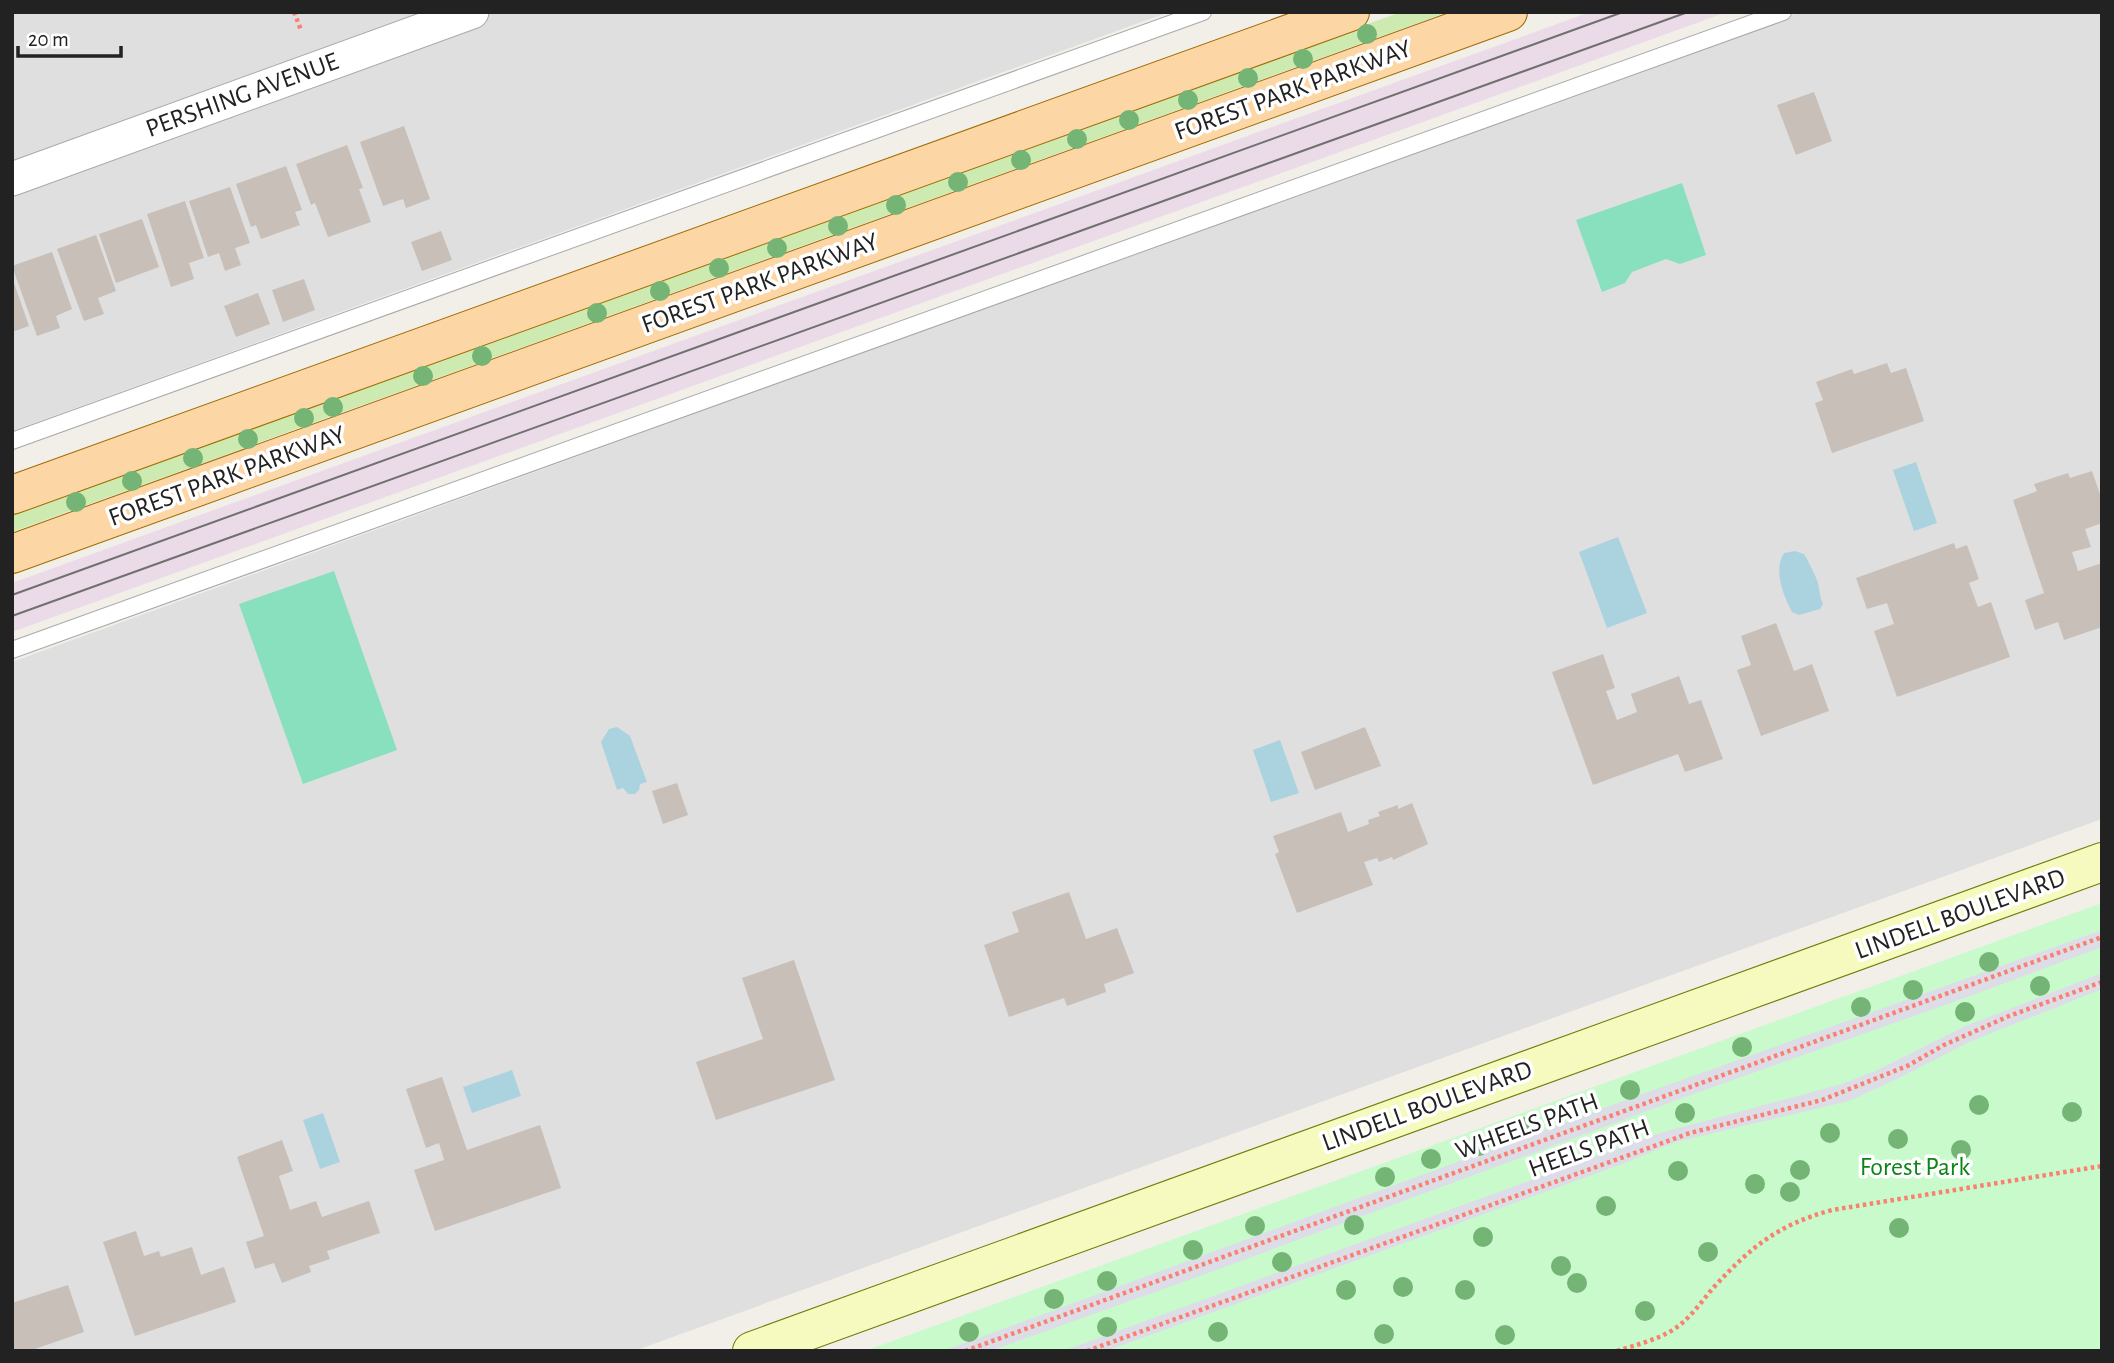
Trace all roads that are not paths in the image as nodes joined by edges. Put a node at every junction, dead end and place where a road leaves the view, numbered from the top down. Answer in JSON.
{"nodes":[{"id":1,"x":472,"y":12,"type":"edge"},
{"id":2,"x":1203,"y":12,"type":"edge"},
{"id":3,"x":1350,"y":12,"type":"edge"},
{"id":4,"x":1508,"y":12,"type":"edge"},
{"id":5,"x":1783,"y":12,"type":"edge"},
{"id":6,"x":12,"y":179,"type":"edge"},
{"id":7,"x":12,"y":441,"type":"edge"},
{"id":8,"x":12,"y":495,"type":"edge"},
{"id":9,"x":12,"y":554,"type":"edge"},
{"id":10,"x":12,"y":650,"type":"edge"},
{"id":11,"x":2102,"y":862,"type":"edge"},
{"id":12,"x":752,"y":1351,"type":"edge"}],
"edges":[{"from":1,"to":6,"type":"street","name":"PERSHING AVENUE"},
{"from":2,"to":7,"type":"lane"},
{"from":3,"to":8,"type":"main road","name":"FOREST PARK PARKWAY"},
{"from":4,"to":9,"type":"main road","name":"FOREST PARK PARKWAY"},
{"from":5,"to":10,"type":"lane"},
{"from":11,"to":12,"type":"main road","name":"LINDELL BOULEVARD"}]}
